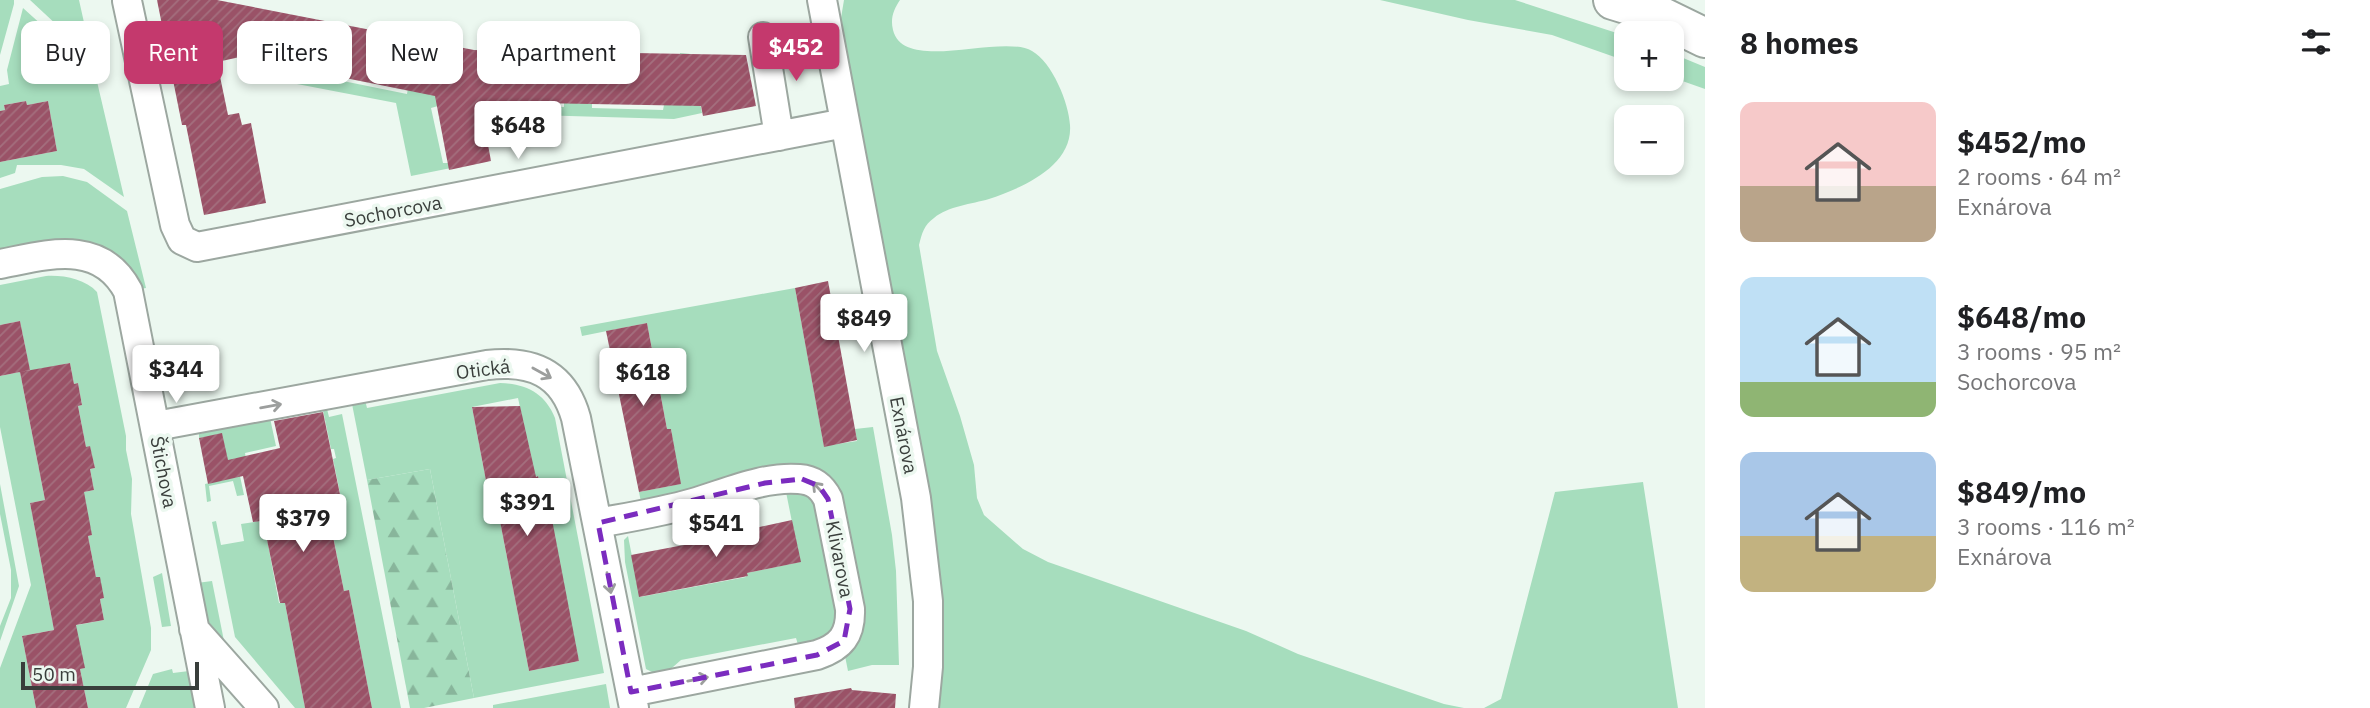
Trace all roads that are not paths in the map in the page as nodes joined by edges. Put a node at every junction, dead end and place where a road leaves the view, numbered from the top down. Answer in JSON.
{"nodes":[{"id":1,"x":822,"y":0,"type":"edge"},
{"id":2,"x":1613,"y":0,"type":"edge"},
{"id":3,"x":127,"y":1,"type":"edge"},
{"id":4,"x":1655,"y":6,"type":"edge"},
{"id":5,"x":763,"y":37,"type":"dead end"},
{"id":6,"x":1705,"y":38,"type":"edge"},
{"id":7,"x":845,"y":123,"type":"junction"},
{"id":8,"x":779,"y":136,"type":"junction"},
{"id":9,"x":0,"y":264,"type":"edge"},
{"id":10,"x":156,"y":426,"type":"junction"},
{"id":11,"x":598,"y":523,"type":"junction"},
{"id":12,"x":194,"y":629,"type":"junction"},
{"id":13,"x":632,"y":700,"type":"edge"},
{"id":14,"x":210,"y":708,"type":"edge"},
{"id":15,"x":264,"y":708,"type":"edge"},
{"id":16,"x":924,"y":708,"type":"edge"}],
"edges":[{"from":1,"to":7,"type":"street","name":"Exnárova"},
{"from":2,"to":4,"type":"main road"},
{"from":3,"to":8,"type":"street","name":"Sochorcova"},
{"from":4,"to":6,"type":"main road"},
{"from":5,"to":8,"type":"street"},
{"from":7,"to":8,"type":"street","name":"Sochorcova"},
{"from":7,"to":16,"type":"street","name":"Exnárova"},
{"from":9,"to":10,"type":"street","name":"Štichova"},
{"from":10,"to":11,"type":"street","name":"Otická","one_way":true},
{"from":10,"to":12,"type":"street","name":"Štichova"},
{"from":11,"to":13,"type":"street","name":"Otická","one_way":true},
{"from":13,"to":11,"type":"street","name":"Klivarova","one_way":true},
{"from":12,"to":14,"type":"street","name":"Štichova"},
{"from":12,"to":15,"type":"street"}]}
